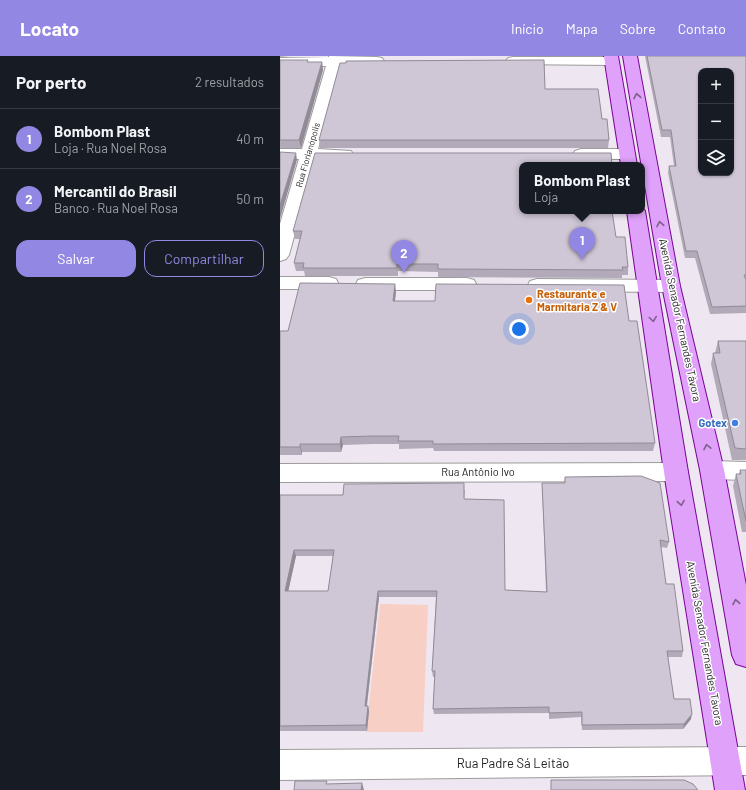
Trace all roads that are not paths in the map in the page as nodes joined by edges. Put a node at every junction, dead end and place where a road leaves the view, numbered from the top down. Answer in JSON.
{"nodes":[{"id":1,"x":617,"y":58,"type":"edge"},
{"id":2,"x":335,"y":59,"type":"edge"},
{"id":3,"x":390,"y":61,"type":"edge"},
{"id":4,"x":501,"y":61,"type":"edge"},
{"id":5,"x":280,"y":62,"type":"edge"},
{"id":6,"x":280,"y":154,"type":"edge"},
{"id":7,"x":309,"y":154,"type":"junction"},
{"id":8,"x":356,"y":154,"type":"edge"},
{"id":9,"x":564,"y":154,"type":"edge"},
{"id":10,"x":628,"y":159,"type":"edge"},
{"id":11,"x":642,"y":162,"type":"edge"},
{"id":12,"x":645,"y":176,"type":"edge"},
{"id":13,"x":636,"y":214,"type":"edge"},
{"id":14,"x":280,"y":255,"type":"edge"},
{"id":15,"x":280,"y":283,"type":"edge"},
{"id":16,"x":484,"y":284,"type":"edge"},
{"id":17,"x":516,"y":285,"type":"edge"},
{"id":18,"x":648,"y":286,"type":"junction"},
{"id":19,"x":671,"y":286,"type":"junction"},
{"id":20,"x":712,"y":470,"type":"junction"},
{"id":21,"x":746,"y":471,"type":"edge"},
{"id":22,"x":676,"y":472,"type":"junction"},
{"id":23,"x":280,"y":473,"type":"edge"},
{"id":24,"x":746,"y":655,"type":"edge"},
{"id":25,"x":736,"y":761,"type":"edge"},
{"id":26,"x":280,"y":765,"type":"edge"},
{"id":27,"x":730,"y":790,"type":"edge"}],
"edges":[{"from":1,"to":4,"type":"street"},
{"from":1,"to":10,"type":"main road"},
{"from":11,"to":1,"type":"main road","name":"Avenida Senador Fernandes Távora","one_way":true},
{"from":2,"to":3,"type":"street"},
{"from":2,"to":5,"type":"street"},
{"from":2,"to":7,"type":"street","name":"Rua Florianópolis"},
{"from":6,"to":7,"type":"street"},
{"from":7,"to":8,"type":"street"},
{"from":7,"to":14,"type":"street","name":"Rua Florianópolis"},
{"from":9,"to":10,"type":"street"},
{"from":19,"to":12,"type":"main road","name":"Avenida Senador Fernandes Távora","one_way":true},
{"from":13,"to":18,"type":"main road","name":"Avenida Senador Fernandes Távora"},
{"from":15,"to":16,"type":"street"},
{"from":17,"to":18,"type":"street"},
{"from":18,"to":19,"type":"street"},
{"from":18,"to":22,"type":"main road","name":"Avenida Senador Fernandes Távora","one_way":true},
{"from":20,"to":19,"type":"main road","name":"Avenida Senador Fernandes Távora","one_way":true},
{"from":20,"to":21,"type":"street"},
{"from":24,"to":20,"type":"main road","name":"Avenida Senador Fernandes Távora","one_way":true},
{"from":22,"to":23,"type":"street","name":"Rua Antônio Ivo"},
{"from":22,"to":25,"type":"main road","name":"Avenida Senador Fernandes Távora","one_way":true},
{"from":25,"to":26,"type":"street","name":"Rua Padre Sá Leitão"},
{"from":25,"to":27,"type":"main road","name":"Avenida Senador Fernandes Távora"}]}
